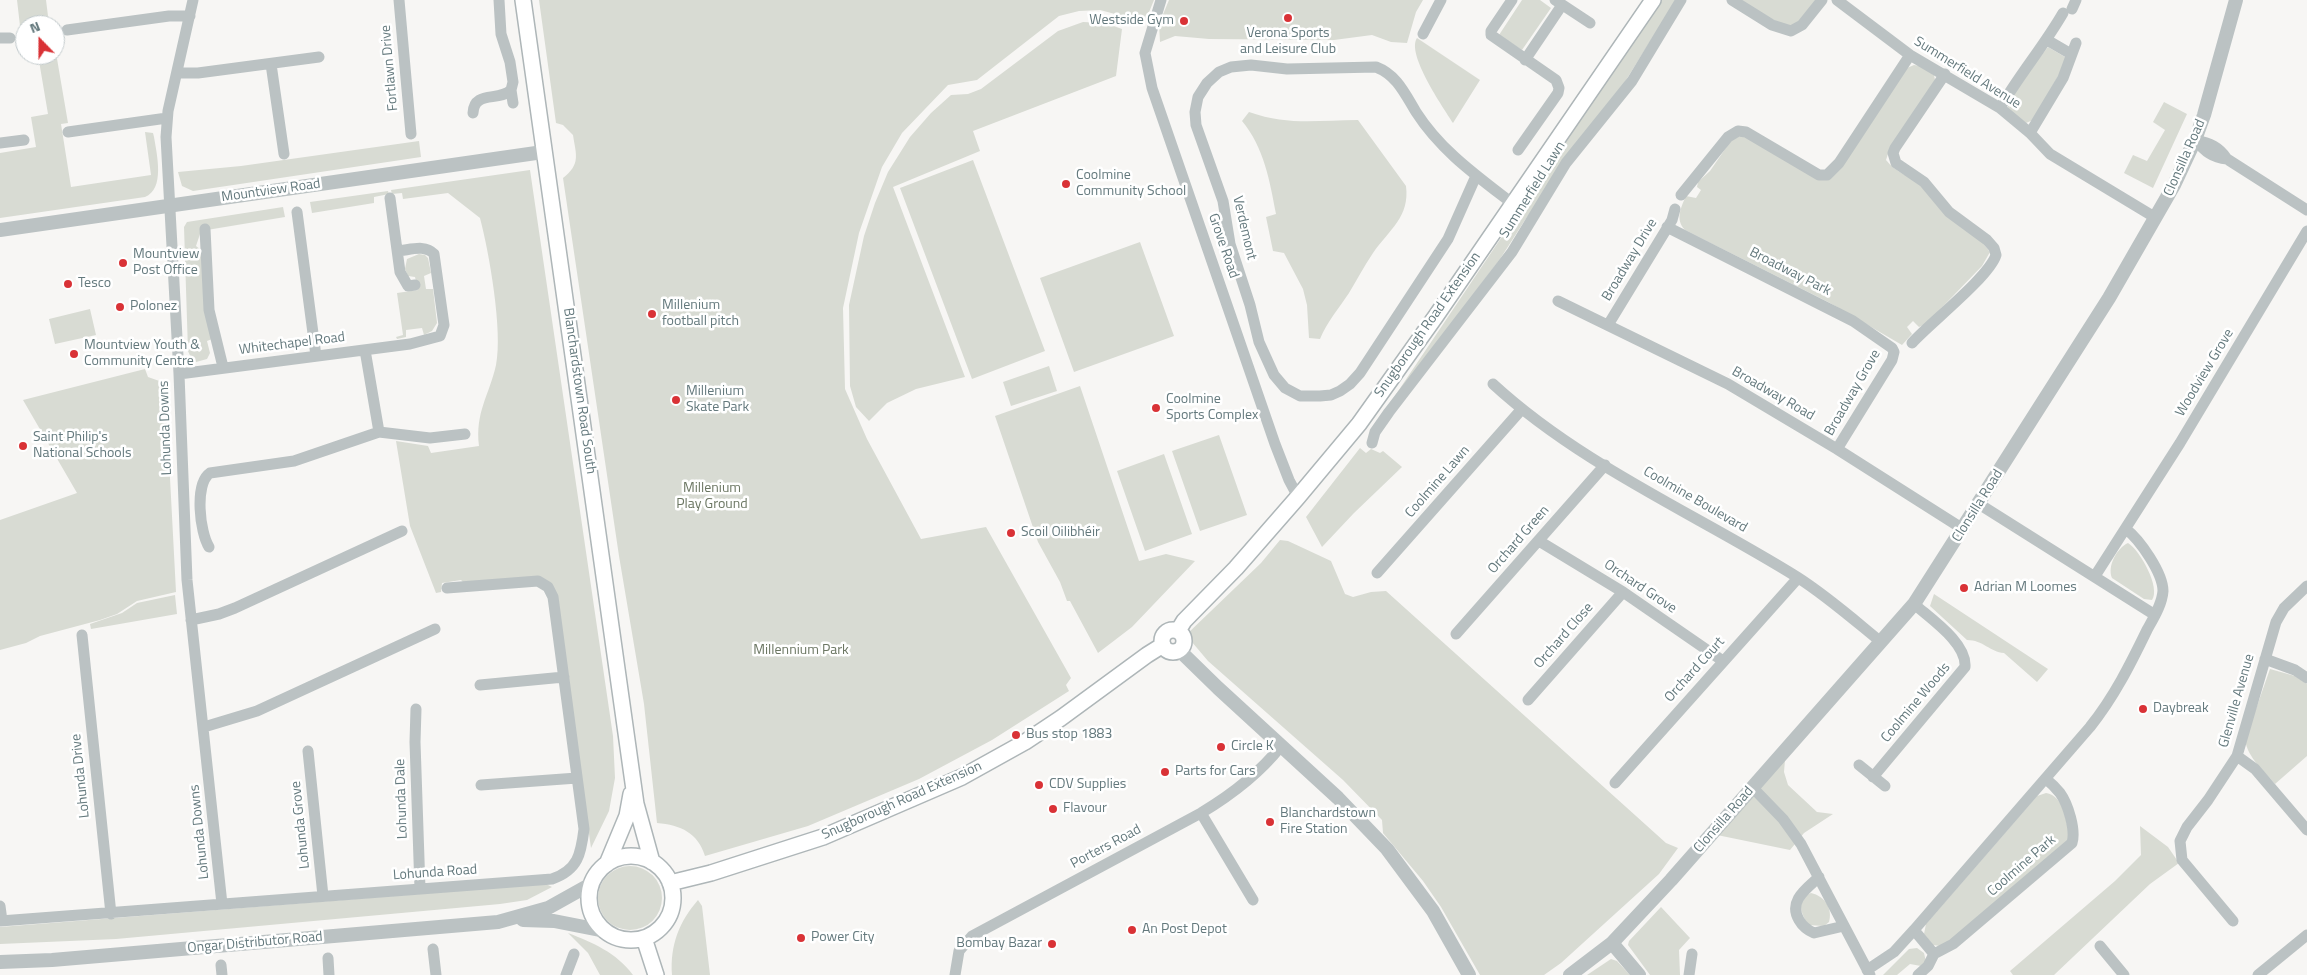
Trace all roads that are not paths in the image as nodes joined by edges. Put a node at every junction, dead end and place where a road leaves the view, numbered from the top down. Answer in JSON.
{"nodes":[{"id":1,"x":193,"y":0,"type":"edge"},
{"id":2,"x":399,"y":0,"type":"edge"},
{"id":3,"x":498,"y":0,"type":"edge"},
{"id":4,"x":523,"y":0,"type":"edge"},
{"id":5,"x":1161,"y":0,"type":"edge"},
{"id":6,"x":1441,"y":0,"type":"edge"},
{"id":7,"x":1512,"y":0,"type":"edge"},
{"id":8,"x":1654,"y":0,"type":"edge"},
{"id":9,"x":1681,"y":0,"type":"edge"},
{"id":10,"x":1732,"y":0,"type":"edge"},
{"id":11,"x":1822,"y":0,"type":"edge"},
{"id":12,"x":1837,"y":0,"type":"edge"},
{"id":13,"x":2236,"y":0,"type":"edge"},
{"id":14,"x":1559,"y":2,"type":"edge"},
{"id":15,"x":2070,"y":7,"type":"edge"},
{"id":16,"x":190,"y":16,"type":"junction"},
{"id":17,"x":1590,"y":23,"type":"dead end"},
{"id":18,"x":67,"y":30,"type":"dead end"},
{"id":19,"x":1423,"y":34,"type":"dead end"},
{"id":20,"x":2048,"y":40,"type":"junction"},
{"id":21,"x":1910,"y":55,"type":"junction"},
{"id":22,"x":319,"y":57,"type":"dead end"},
{"id":23,"x":1525,"y":60,"type":"junction"},
{"id":24,"x":271,"y":64,"type":"junction"},
{"id":25,"x":177,"y":73,"type":"junction"},
{"id":26,"x":1945,"y":74,"type":"junction"},
{"id":27,"x":511,"y":90,"type":"junction"},
{"id":28,"x":513,"y":103,"type":"dead end"},
{"id":29,"x":2000,"y":108,"type":"junction"},
{"id":30,"x":473,"y":113,"type":"dead end"},
{"id":31,"x":166,"y":118,"type":"junction"},
{"id":32,"x":68,"y":132,"type":"dead end"},
{"id":33,"x":2030,"y":133,"type":"junction"},
{"id":34,"x":411,"y":134,"type":"dead end"},
{"id":35,"x":24,"y":140,"type":"dead end"},
{"id":36,"x":2196,"y":140,"type":"junction"},
{"id":37,"x":0,"y":143,"type":"edge"},
{"id":38,"x":1518,"y":150,"type":"dead end"},
{"id":39,"x":543,"y":152,"type":"junction"},
{"id":40,"x":284,"y":154,"type":"dead end"},
{"id":41,"x":1476,"y":176,"type":"junction"},
{"id":42,"x":1681,"y":195,"type":"dead end"},
{"id":43,"x":390,"y":198,"type":"dead end"},
{"id":44,"x":1513,"y":204,"type":"junction"},
{"id":45,"x":170,"y":206,"type":"junction"},
{"id":46,"x":1675,"y":209,"type":"dead end"},
{"id":47,"x":2307,"y":210,"type":"edge"},
{"id":48,"x":297,"y":212,"type":"dead end"},
{"id":49,"x":2156,"y":218,"type":"junction"},
{"id":50,"x":1667,"y":227,"type":"junction"},
{"id":51,"x":205,"y":229,"type":"dead end"},
{"id":52,"x":0,"y":230,"type":"edge"},
{"id":53,"x":2307,"y":232,"type":"edge"},
{"id":54,"x":398,"y":251,"type":"junction"},
{"id":55,"x":415,"y":285,"type":"dead end"},
{"id":56,"x":1558,"y":301,"type":"dead end"},
{"id":57,"x":1608,"y":325,"type":"junction"},
{"id":58,"x":1912,"y":343,"type":"dead end"},
{"id":59,"x":366,"y":350,"type":"junction"},
{"id":60,"x":1894,"y":352,"type":"joint"},
{"id":61,"x":316,"y":356,"type":"junction"},
{"id":62,"x":223,"y":367,"type":"junction"},
{"id":63,"x":179,"y":374,"type":"junction"},
{"id":64,"x":1493,"y":384,"type":"dead end"},
{"id":65,"x":1521,"y":410,"type":"junction"},
{"id":66,"x":379,"y":432,"type":"junction"},
{"id":67,"x":465,"y":434,"type":"dead end"},
{"id":68,"x":1372,"y":443,"type":"dead end"},
{"id":69,"x":1837,"y":449,"type":"junction"},
{"id":70,"x":1605,"y":465,"type":"junction"},
{"id":71,"x":1298,"y":497,"type":"junction"},
{"id":72,"x":1979,"y":504,"type":"junction"},
{"id":73,"x":1963,"y":529,"type":"junction"},
{"id":74,"x":2126,"y":529,"type":"junction"},
{"id":75,"x":402,"y":531,"type":"dead end"},
{"id":76,"x":1539,"y":541,"type":"junction"},
{"id":77,"x":209,"y":547,"type":"dead end"},
{"id":78,"x":1377,"y":573,"type":"dead end"},
{"id":79,"x":2095,"y":576,"type":"junction"},
{"id":80,"x":1798,"y":578,"type":"junction"},
{"id":81,"x":2307,"y":586,"type":"edge"},
{"id":82,"x":447,"y":588,"type":"dead end"},
{"id":83,"x":1623,"y":592,"type":"junction"},
{"id":84,"x":1914,"y":604,"type":"junction"},
{"id":85,"x":2155,"y":615,"type":"junction"},
{"id":86,"x":191,"y":620,"type":"junction"},
{"id":87,"x":435,"y":629,"type":"dead end"},
{"id":88,"x":1178,"y":631,"type":"junction"},
{"id":89,"x":1456,"y":634,"type":"dead end"},
{"id":90,"x":82,"y":635,"type":"dead end"},
{"id":91,"x":1881,"y":642,"type":"junction"},
{"id":92,"x":1163,"y":645,"type":"junction"},
{"id":93,"x":1180,"y":650,"type":"junction"},
{"id":94,"x":2265,"y":659,"type":"junction"},
{"id":95,"x":1722,"y":661,"type":"junction"},
{"id":96,"x":564,"y":677,"type":"junction"},
{"id":97,"x":2307,"y":678,"type":"edge"},
{"id":98,"x":480,"y":685,"type":"dead end"},
{"id":99,"x":1528,"y":700,"type":"dead end"},
{"id":100,"x":416,"y":709,"type":"dead end"},
{"id":101,"x":204,"y":727,"type":"junction"},
{"id":102,"x":1281,"y":746,"type":"junction"},
{"id":103,"x":308,"y":751,"type":"dead end"},
{"id":104,"x":2237,"y":756,"type":"junction"},
{"id":105,"x":1860,"y":765,"type":"dead end"},
{"id":106,"x":1873,"y":777,"type":"junction"},
{"id":107,"x":577,"y":778,"type":"junction"},
{"id":108,"x":2046,"y":778,"type":"junction"},
{"id":109,"x":633,"y":782,"type":"junction"},
{"id":110,"x":1615,"y":783,"type":"dead end"},
{"id":111,"x":481,"y":785,"type":"dead end"},
{"id":112,"x":1885,"y":786,"type":"dead end"},
{"id":113,"x":1753,"y":788,"type":"junction"},
{"id":114,"x":1201,"y":813,"type":"junction"},
{"id":115,"x":2307,"y":830,"type":"edge"},
{"id":116,"x":652,"y":862,"type":"junction"},
{"id":117,"x":607,"y":864,"type":"junction"},
{"id":118,"x":1819,"y":878,"type":"junction"},
{"id":119,"x":670,"y":883,"type":"junction"},
{"id":120,"x":592,"y":884,"type":"junction"},
{"id":121,"x":420,"y":889,"type":"junction"},
{"id":122,"x":323,"y":896,"type":"junction"},
{"id":123,"x":1252,"y":900,"type":"dead end"},
{"id":124,"x":222,"y":904,"type":"junction"},
{"id":125,"x":0,"y":906,"type":"edge"},
{"id":126,"x":111,"y":914,"type":"junction"},
{"id":127,"x":510,"y":920,"type":"junction"},
{"id":128,"x":1,"y":921,"type":"edge"},
{"id":129,"x":2233,"y":921,"type":"dead end"},
{"id":130,"x":1844,"y":926,"type":"junction"},
{"id":131,"x":1914,"y":930,"type":"junction"},
{"id":132,"x":605,"y":931,"type":"junction"},
{"id":133,"x":2307,"y":935,"type":"edge"},
{"id":134,"x":644,"y":938,"type":"junction"},
{"id":135,"x":1612,"y":943,"type":"junction"},
{"id":136,"x":2100,"y":946,"type":"dead end"},
{"id":137,"x":433,"y":949,"type":"dead end"},
{"id":138,"x":574,"y":954,"type":"dead end"},
{"id":139,"x":1692,"y":954,"type":"dead end"},
{"id":140,"x":1934,"y":954,"type":"junction"},
{"id":141,"x":328,"y":958,"type":"dead end"},
{"id":142,"x":0,"y":962,"type":"edge"},
{"id":143,"x":1869,"y":972,"type":"edge"},
{"id":144,"x":329,"y":975,"type":"edge"},
{"id":145,"x":436,"y":975,"type":"edge"},
{"id":146,"x":566,"y":975,"type":"edge"},
{"id":147,"x":656,"y":975,"type":"edge"},
{"id":148,"x":955,"y":975,"type":"edge"},
{"id":149,"x":1469,"y":975,"type":"edge"},
{"id":150,"x":1570,"y":975,"type":"edge"},
{"id":151,"x":1639,"y":975,"type":"edge"},
{"id":152,"x":1690,"y":975,"type":"edge"},
{"id":153,"x":1918,"y":975,"type":"edge"},
{"id":154,"x":2124,"y":975,"type":"edge"},
{"id":155,"x":2258,"y":975,"type":"edge"}],
"edges":[{"from":1,"to":16,"type":"street","name":"Lohunda Downs"},
{"from":2,"to":34,"type":"street","name":"Fortlawn Drive"},
{"from":3,"to":27,"type":"street"},
{"from":4,"to":39,"type":"main road","name":"Blanchardstown Road South"},
{"from":5,"to":71,"type":"street","name":"Grove Road"},
{"from":6,"to":19,"type":"street"},
{"from":7,"to":23,"type":"street"},
{"from":8,"to":44,"type":"main road","name":"Snugborough Road Extension"},
{"from":9,"to":68,"type":"street","name":"Summerfield Lawn"},
{"from":10,"to":11,"type":"street"},
{"from":12,"to":21,"type":"street","name":"Summerfield Avenue"},
{"from":13,"to":36,"type":"street","name":"Clonsilla Road"},
{"from":14,"to":17,"type":"street"},
{"from":14,"to":23,"type":"street"},
{"from":15,"to":20,"type":"street"},
{"from":16,"to":18,"type":"street"},
{"from":16,"to":25,"type":"street","name":"Lohunda Downs"},
{"from":20,"to":29,"type":"street"},
{"from":20,"to":33,"type":"street"},
{"from":21,"to":26,"type":"street","name":"Summerfield Avenue"},
{"from":21,"to":42,"type":"street"},
{"from":22,"to":24,"type":"street"},
{"from":23,"to":38,"type":"street"},
{"from":24,"to":25,"type":"street"},
{"from":24,"to":40,"type":"street"},
{"from":25,"to":31,"type":"street","name":"Lohunda Downs"},
{"from":26,"to":29,"type":"street","name":"Summerfield Avenue"},
{"from":26,"to":58,"type":"street"},
{"from":27,"to":28,"type":"street"},
{"from":27,"to":30,"type":"street"},
{"from":29,"to":33,"type":"street","name":"Summerfield Avenue"},
{"from":31,"to":32,"type":"street"},
{"from":31,"to":45,"type":"street","name":"Lohunda Downs"},
{"from":33,"to":49,"type":"street","name":"Summerfield Avenue"},
{"from":35,"to":37,"type":"street"},
{"from":36,"to":47,"type":"street"},
{"from":36,"to":49,"type":"street","name":"Clonsilla Road"},
{"from":39,"to":45,"type":"street","name":"Mountview Road"},
{"from":39,"to":109,"type":"main road","name":"Blanchardstown Road South"},
{"from":41,"to":41,"type":"street","name":"Verdemont"},
{"from":41,"to":44,"type":"street","name":"Verdemont"},
{"from":43,"to":54,"type":"street"},
{"from":44,"to":71,"type":"main road","name":"Snugborough Road Extension"},
{"from":45,"to":52,"type":"street","name":"Mountview Road"},
{"from":45,"to":63,"type":"street","name":"Lohunda Downs"},
{"from":46,"to":50,"type":"street","name":"Broadway Drive"},
{"from":48,"to":61,"type":"street"},
{"from":49,"to":72,"type":"street","name":"Clonsilla Road"},
{"from":50,"to":57,"type":"street","name":"Broadway Drive"},
{"from":50,"to":60,"type":"street","name":"Broadway Park"},
{"from":51,"to":62,"type":"street"},
{"from":53,"to":74,"type":"street","name":"Woodview Grove"},
{"from":54,"to":55,"type":"street"},
{"from":54,"to":59,"type":"street","name":"Whitechapel Road"},
{"from":56,"to":57,"type":"street","name":"Broadway Road"},
{"from":57,"to":69,"type":"street","name":"Broadway Road"},
{"from":59,"to":61,"type":"street","name":"Whitechapel Road"},
{"from":59,"to":66,"type":"street"},
{"from":60,"to":69,"type":"street","name":"Broadway Grove"},
{"from":61,"to":62,"type":"street","name":"Whitechapel Road"},
{"from":62,"to":63,"type":"street","name":"Whitechapel Road"},
{"from":63,"to":86,"type":"street","name":"Lohunda Downs"},
{"from":64,"to":65,"type":"street","name":"Coolmine Boulevard"},
{"from":65,"to":70,"type":"street","name":"Coolmine Boulevard"},
{"from":65,"to":78,"type":"street","name":"Coolmine Lawn"},
{"from":66,"to":67,"type":"street"},
{"from":66,"to":77,"type":"street"},
{"from":69,"to":73,"type":"street","name":"Broadway Road"},
{"from":70,"to":76,"type":"street","name":"Orchard Green"},
{"from":70,"to":80,"type":"street","name":"Coolmine Boulevard"},
{"from":71,"to":88,"type":"main road","name":"Snugborough Road Extension"},
{"from":72,"to":73,"type":"street","name":"Clonsilla Road"},
{"from":72,"to":79,"type":"street"},
{"from":73,"to":84,"type":"street","name":"Clonsilla Road"},
{"from":74,"to":79,"type":"street","name":"Woodview Grove"},
{"from":74,"to":85,"type":"street"},
{"from":75,"to":86,"type":"street"},
{"from":76,"to":83,"type":"street","name":"Orchard Grove"},
{"from":76,"to":89,"type":"street","name":"Orchard Green"},
{"from":79,"to":85,"type":"street"},
{"from":80,"to":91,"type":"street","name":"Coolmine Boulevard"},
{"from":80,"to":95,"type":"street","name":"Orchard Court"},
{"from":81,"to":94,"type":"street","name":"Glenville Avenue"},
{"from":82,"to":96,"type":"street","name":"Lohunda Road"},
{"from":83,"to":95,"type":"street","name":"Orchard Grove"},
{"from":83,"to":99,"type":"street","name":"Orchard Close"},
{"from":84,"to":91,"type":"street","name":"Clonsilla Road"},
{"from":84,"to":106,"type":"street","name":"Coolmine Woods"},
{"from":85,"to":108,"type":"street"},
{"from":86,"to":101,"type":"street","name":"Lohunda Downs"},
{"from":87,"to":101,"type":"street"},
{"from":88,"to":92,"type":"main road"},
{"from":88,"to":93,"type":"main road"},
{"from":90,"to":126,"type":"street","name":"Lohunda Drive"},
{"from":91,"to":113,"type":"street","name":"Clonsilla Road"},
{"from":92,"to":93,"type":"main road"},
{"from":92,"to":119,"type":"main road","name":"Snugborough Road Extension"},
{"from":93,"to":102,"type":"street"},
{"from":94,"to":97,"type":"street"},
{"from":94,"to":104,"type":"street","name":"Glenville Avenue"},
{"from":95,"to":110,"type":"street","name":"Orchard Court"},
{"from":96,"to":98,"type":"street"},
{"from":96,"to":107,"type":"street","name":"Lohunda Road"},
{"from":100,"to":121,"type":"street","name":"Lohunda Dale"},
{"from":101,"to":124,"type":"street","name":"Lohunda Downs"},
{"from":102,"to":114,"type":"street","name":"Porters Road"},
{"from":102,"to":149,"type":"street"},
{"from":103,"to":122,"type":"street","name":"Lohunda Grove"},
{"from":104,"to":115,"type":"street"},
{"from":104,"to":129,"type":"street","name":"Glenville Avenue"},
{"from":105,"to":106,"type":"street"},
{"from":106,"to":112,"type":"street"},
{"from":107,"to":111,"type":"street"},
{"from":107,"to":121,"type":"street","name":"Lohunda Road"},
{"from":108,"to":131,"type":"street"},
{"from":108,"to":140,"type":"street","name":"Coolmine Park"},
{"from":109,"to":116,"type":"main road","name":"Blanchardstown Road South"},
{"from":109,"to":117,"type":"main road","name":"Blanchardstown Road South"},
{"from":113,"to":118,"type":"street"},
{"from":113,"to":135,"type":"street","name":"Clonsilla Road"},
{"from":114,"to":123,"type":"street"},
{"from":114,"to":148,"type":"street","name":"Porters Road"},
{"from":116,"to":117,"type":"main road"},
{"from":116,"to":119,"type":"main road"},
{"from":117,"to":120,"type":"main road"},
{"from":118,"to":130,"type":"street"},
{"from":118,"to":130,"type":"street"},
{"from":119,"to":134,"type":"main road"},
{"from":120,"to":127,"type":"street","name":"Ongar Distributor Road"},
{"from":120,"to":132,"type":"main road"},
{"from":121,"to":122,"type":"street","name":"Lohunda Road"},
{"from":122,"to":124,"type":"street","name":"Lohunda Road"},
{"from":124,"to":126,"type":"street","name":"Lohunda Road"},
{"from":125,"to":128,"type":"street"},
{"from":126,"to":128,"type":"street","name":"Lohunda Road"},
{"from":127,"to":132,"type":"street","name":"Ongar Distributor Road"},
{"from":127,"to":142,"type":"street","name":"Ongar Distributor Road"},
{"from":130,"to":143,"type":"street"},
{"from":131,"to":140,"type":"street"},
{"from":131,"to":143,"type":"street"},
{"from":132,"to":134,"type":"main road"},
{"from":133,"to":155,"type":"street"},
{"from":134,"to":147,"type":"main road"},
{"from":135,"to":150,"type":"street","name":"Clonsilla Road"},
{"from":135,"to":151,"type":"street"},
{"from":136,"to":154,"type":"street"},
{"from":137,"to":145,"type":"street"},
{"from":138,"to":146,"type":"street"},
{"from":139,"to":152,"type":"street"},
{"from":140,"to":153,"type":"street","name":"Coolmine Park"},
{"from":141,"to":144,"type":"street"}]}
